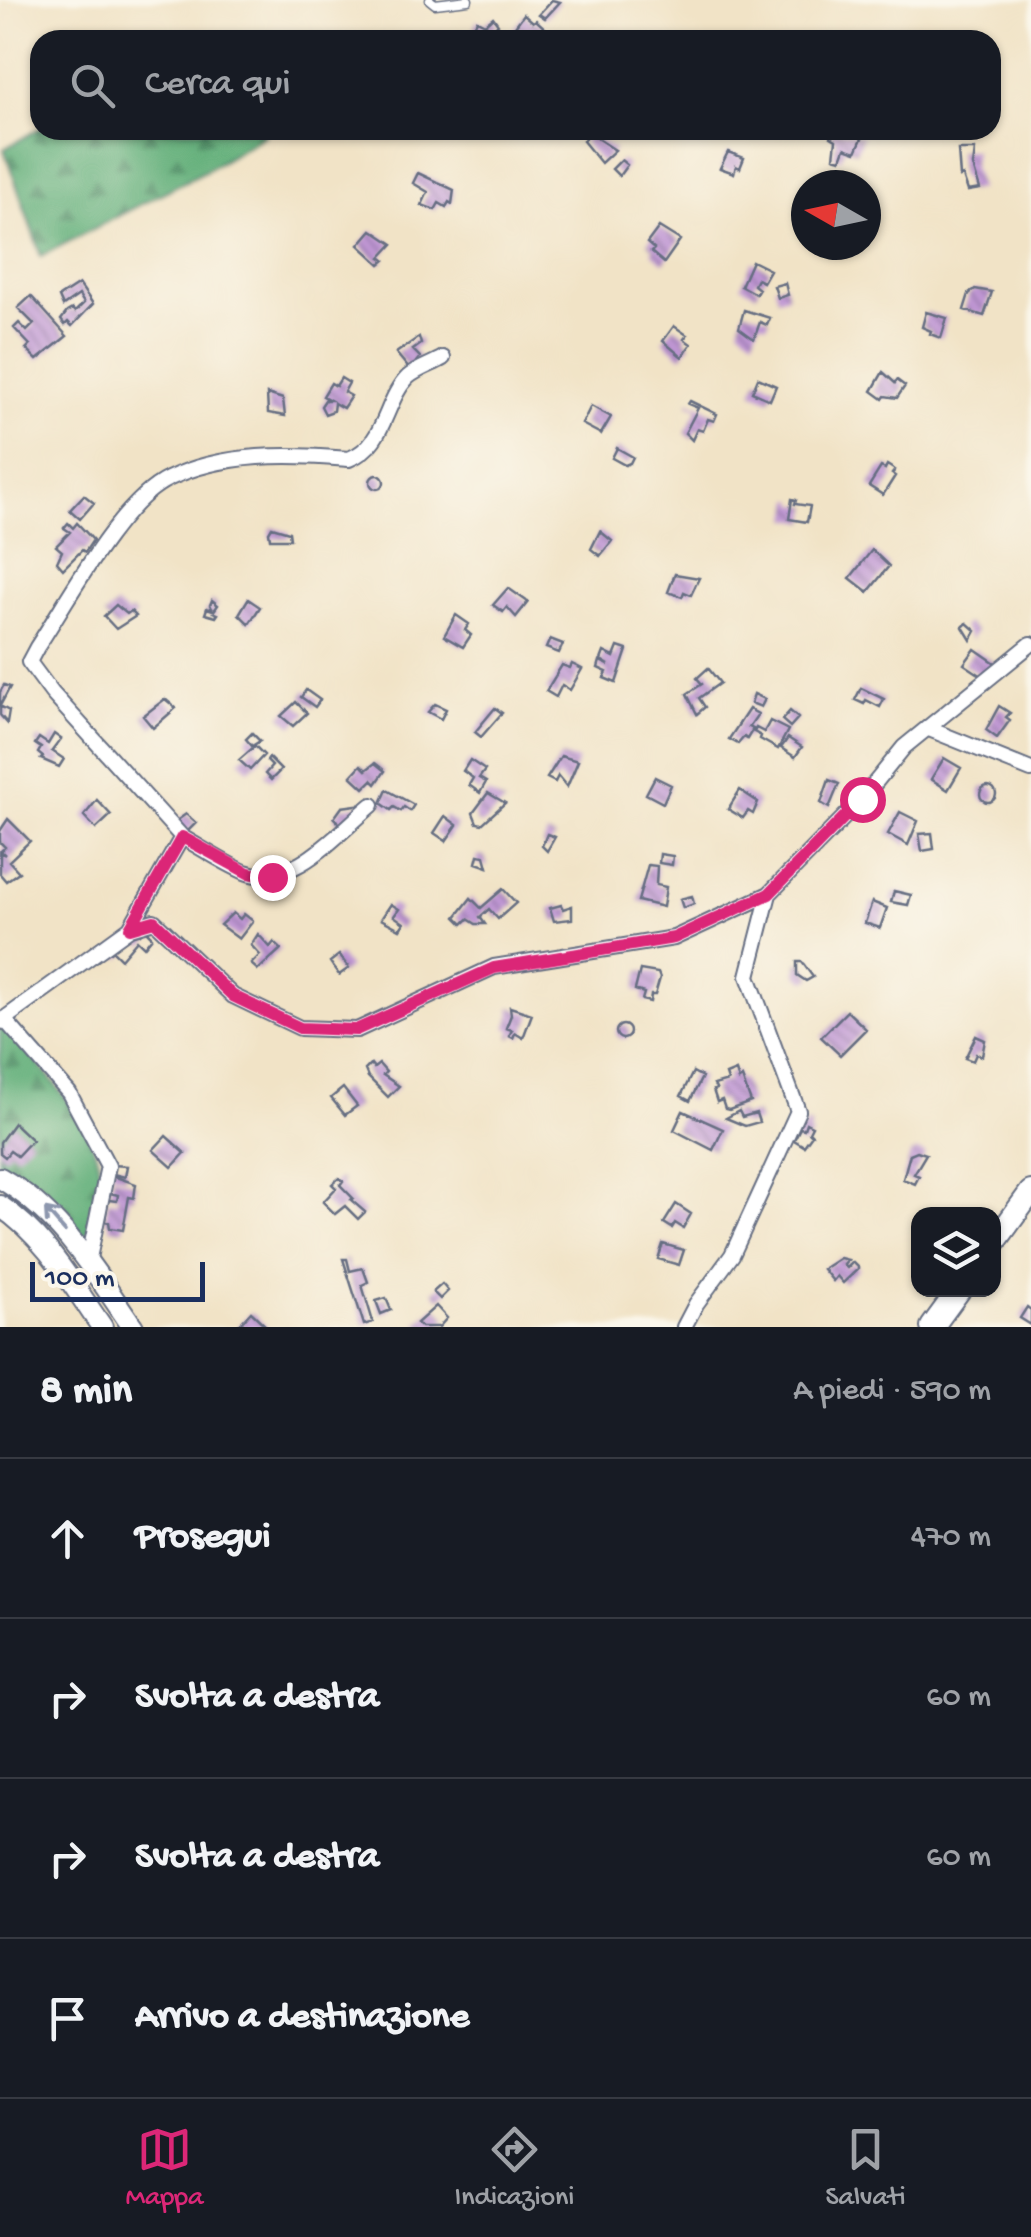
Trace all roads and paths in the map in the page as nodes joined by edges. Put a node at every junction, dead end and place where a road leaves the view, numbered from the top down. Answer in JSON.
{"nodes":[{"id":1,"x":430,"y":0,"type":"edge"},
{"id":2,"x":468,"y":0,"type":"edge"},
{"id":3,"x":443,"y":358,"type":"dead end"},
{"id":4,"x":1031,"y":644,"type":"edge"},
{"id":5,"x":929,"y":728,"type":"junction"},
{"id":6,"x":1031,"y":770,"type":"edge"},
{"id":7,"x":372,"y":805,"type":"dead end"},
{"id":8,"x":182,"y":837,"type":"junction"},
{"id":9,"x":769,"y":894,"type":"junction"},
{"id":10,"x":130,"y":928,"type":"junction"},
{"id":11,"x":2,"y":1021,"type":"edge"},
{"id":12,"x":0,"y":1178,"type":"edge"},
{"id":13,"x":1031,"y":1192,"type":"edge"},
{"id":14,"x":0,"y":1206,"type":"edge"},
{"id":15,"x":1001,"y":1233,"type":"edge"},
{"id":16,"x":88,"y":1263,"type":"junction"},
{"id":17,"x":955,"y":1297,"type":"edge"},
{"id":18,"x":102,"y":1327,"type":"edge"},
{"id":19,"x":133,"y":1327,"type":"edge"},
{"id":20,"x":684,"y":1327,"type":"edge"},
{"id":21,"x":932,"y":1327,"type":"edge"}],
"edges":[{"from":1,"to":2,"type":"lane"},
{"from":3,"to":8,"type":"street"},
{"from":4,"to":5,"type":"street"},
{"from":5,"to":6,"type":"street"},
{"from":5,"to":9,"type":"street"},
{"from":7,"to":8,"type":"street"},
{"from":8,"to":10,"type":"street"},
{"from":9,"to":10,"type":"street"},
{"from":9,"to":20,"type":"street"},
{"from":10,"to":11,"type":"street"},
{"from":11,"to":16,"type":"street"},
{"from":16,"to":12,"type":"main road","one_way":true},
{"from":13,"to":15,"type":"main road"},
{"from":14,"to":18,"type":"main road"},
{"from":16,"to":19,"type":"main road"},
{"from":17,"to":21,"type":"main road"}]}
